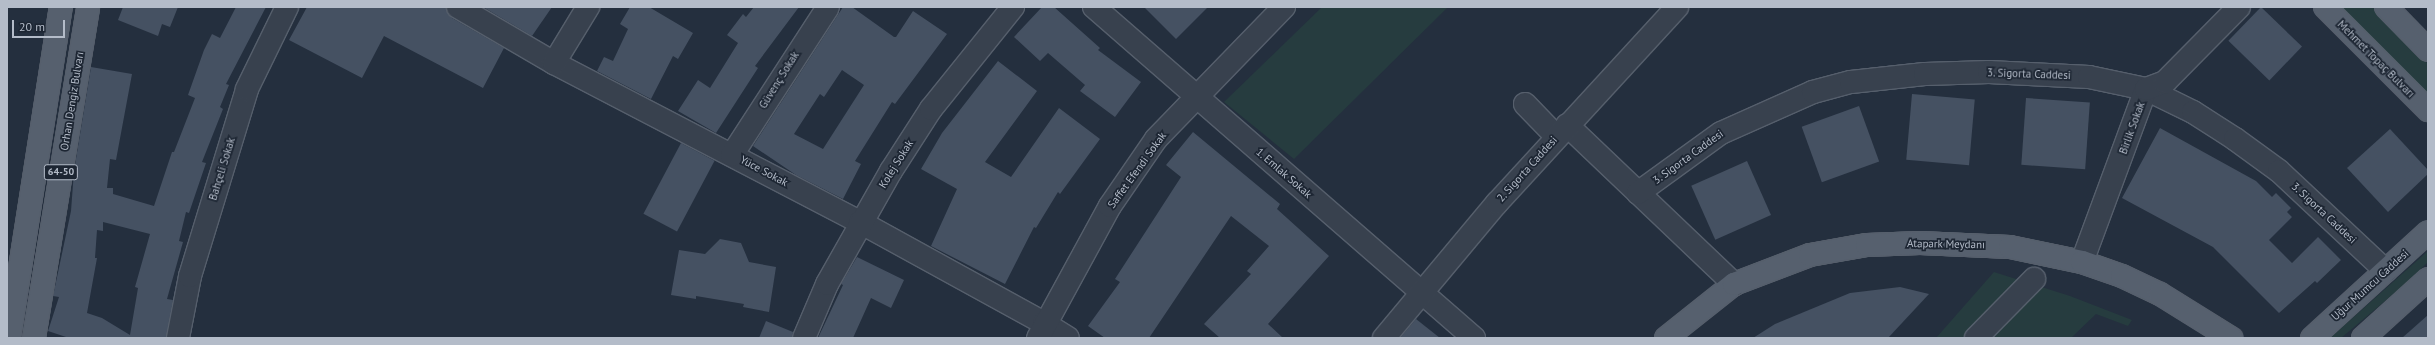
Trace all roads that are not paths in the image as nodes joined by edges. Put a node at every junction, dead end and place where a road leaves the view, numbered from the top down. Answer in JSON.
{"nodes":[{"id":1,"x":60,"y":7,"type":"edge"},
{"id":2,"x":88,"y":7,"type":"edge"},
{"id":3,"x":287,"y":7,"type":"edge"},
{"id":4,"x":458,"y":7,"type":"edge"},
{"id":5,"x":588,"y":7,"type":"edge"},
{"id":6,"x":828,"y":7,"type":"edge"},
{"id":7,"x":1013,"y":7,"type":"edge"},
{"id":8,"x":1094,"y":7,"type":"edge"},
{"id":9,"x":1284,"y":7,"type":"edge"},
{"id":10,"x":1677,"y":7,"type":"edge"},
{"id":11,"x":2239,"y":7,"type":"edge"},
{"id":12,"x":2325,"y":7,"type":"edge"},
{"id":13,"x":2386,"y":7,"type":"edge"},
{"id":14,"x":2428,"y":50,"type":"edge"},
{"id":15,"x":554,"y":62,"type":"junction"},
{"id":16,"x":2146,"y":89,"type":"junction"},
{"id":17,"x":1197,"y":97,"type":"junction"},
{"id":18,"x":1525,"y":104,"type":"dead end"},
{"id":19,"x":2428,"y":110,"type":"edge"},
{"id":20,"x":1561,"y":131,"type":"junction"},
{"id":21,"x":732,"y":155,"type":"junction"},
{"id":22,"x":1638,"y":193,"type":"junction"},
{"id":23,"x":860,"y":222,"type":"junction"},
{"id":24,"x":2428,"y":232,"type":"edge"},
{"id":25,"x":2082,"y":262,"type":"junction"},
{"id":26,"x":2386,"y":271,"type":"junction"},
{"id":27,"x":2034,"y":279,"type":"dead end"},
{"id":28,"x":2428,"y":279,"type":"edge"},
{"id":29,"x":1734,"y":284,"type":"junction"},
{"id":30,"x":1422,"y":293,"type":"junction"},
{"id":31,"x":1041,"y":330,"type":"edge"},
{"id":32,"x":9,"y":338,"type":"edge"},
{"id":33,"x":34,"y":338,"type":"edge"},
{"id":34,"x":178,"y":338,"type":"edge"},
{"id":35,"x":804,"y":338,"type":"edge"},
{"id":36,"x":1068,"y":338,"type":"edge"},
{"id":37,"x":1384,"y":338,"type":"edge"},
{"id":38,"x":1474,"y":338,"type":"edge"},
{"id":39,"x":1666,"y":338,"type":"edge"},
{"id":40,"x":1976,"y":338,"type":"edge"},
{"id":41,"x":2231,"y":338,"type":"edge"},
{"id":42,"x":2312,"y":338,"type":"edge"},
{"id":43,"x":2363,"y":338,"type":"edge"}],
"edges":[{"from":1,"to":32,"type":"main road","number":"64-50"},
{"from":2,"to":33,"type":"main road","name":"Orhan Dengiz Bulvarı","number":"64-50"},
{"from":3,"to":34,"type":"street","name":"Bahçeli Sokak"},
{"from":4,"to":15,"type":"street","name":"Yüce Sokak"},
{"from":5,"to":15,"type":"street"},
{"from":6,"to":21,"type":"street","name":"Güvenç Sokak"},
{"from":7,"to":23,"type":"street","name":"Kolej Sokak"},
{"from":8,"to":17,"type":"street","name":"1. Emlak Sokak"},
{"from":9,"to":17,"type":"street","name":"Saffet Efendi Sokak"},
{"from":10,"to":20,"type":"street","name":"2. Sigorta Caddesi"},
{"from":11,"to":16,"type":"street","name":"Birlik Sokak"},
{"from":12,"to":19,"type":"main road","name":"Mehmet Topaç Bulvarı"},
{"from":13,"to":14,"type":"main road"},
{"from":15,"to":21,"type":"street","name":"Yüce Sokak"},
{"from":16,"to":22,"type":"street","name":"3. Sigorta Caddesi"},
{"from":16,"to":25,"type":"street","name":"Birlik Sokak"},
{"from":16,"to":26,"type":"street","name":"3. Sigorta Caddesi"},
{"from":17,"to":30,"type":"street","name":"1. Emlak Sokak"},
{"from":17,"to":31,"type":"street","name":"Saffet Efendi Sokak"},
{"from":18,"to":20,"type":"street"},
{"from":20,"to":22,"type":"street"},
{"from":20,"to":30,"type":"street","name":"2. Sigorta Caddesi"},
{"from":21,"to":23,"type":"street","name":"Yüce Sokak"},
{"from":22,"to":29,"type":"street"},
{"from":23,"to":31,"type":"street","name":"Yüce Sokak"},
{"from":23,"to":35,"type":"street","name":"Kolej Sokak"},
{"from":24,"to":26,"type":"main road","name":"Uğur Mumcu Caddesi"},
{"from":25,"to":29,"type":"main road","name":"Atapark Meydanı"},
{"from":25,"to":41,"type":"main road","name":"Atapark Meydanı"},
{"from":26,"to":42,"type":"main road","name":"Uğur Mumcu Caddesi"},
{"from":27,"to":40,"type":"street"},
{"from":28,"to":43,"type":"main road"},
{"from":29,"to":39,"type":"main road","name":"Atapark Meydanı"},
{"from":30,"to":37,"type":"street","name":"2. Sigorta Caddesi"},
{"from":30,"to":38,"type":"street","name":"1. Emlak Sokak"},
{"from":31,"to":36,"type":"street","name":"Yüce Sokak"}]}
